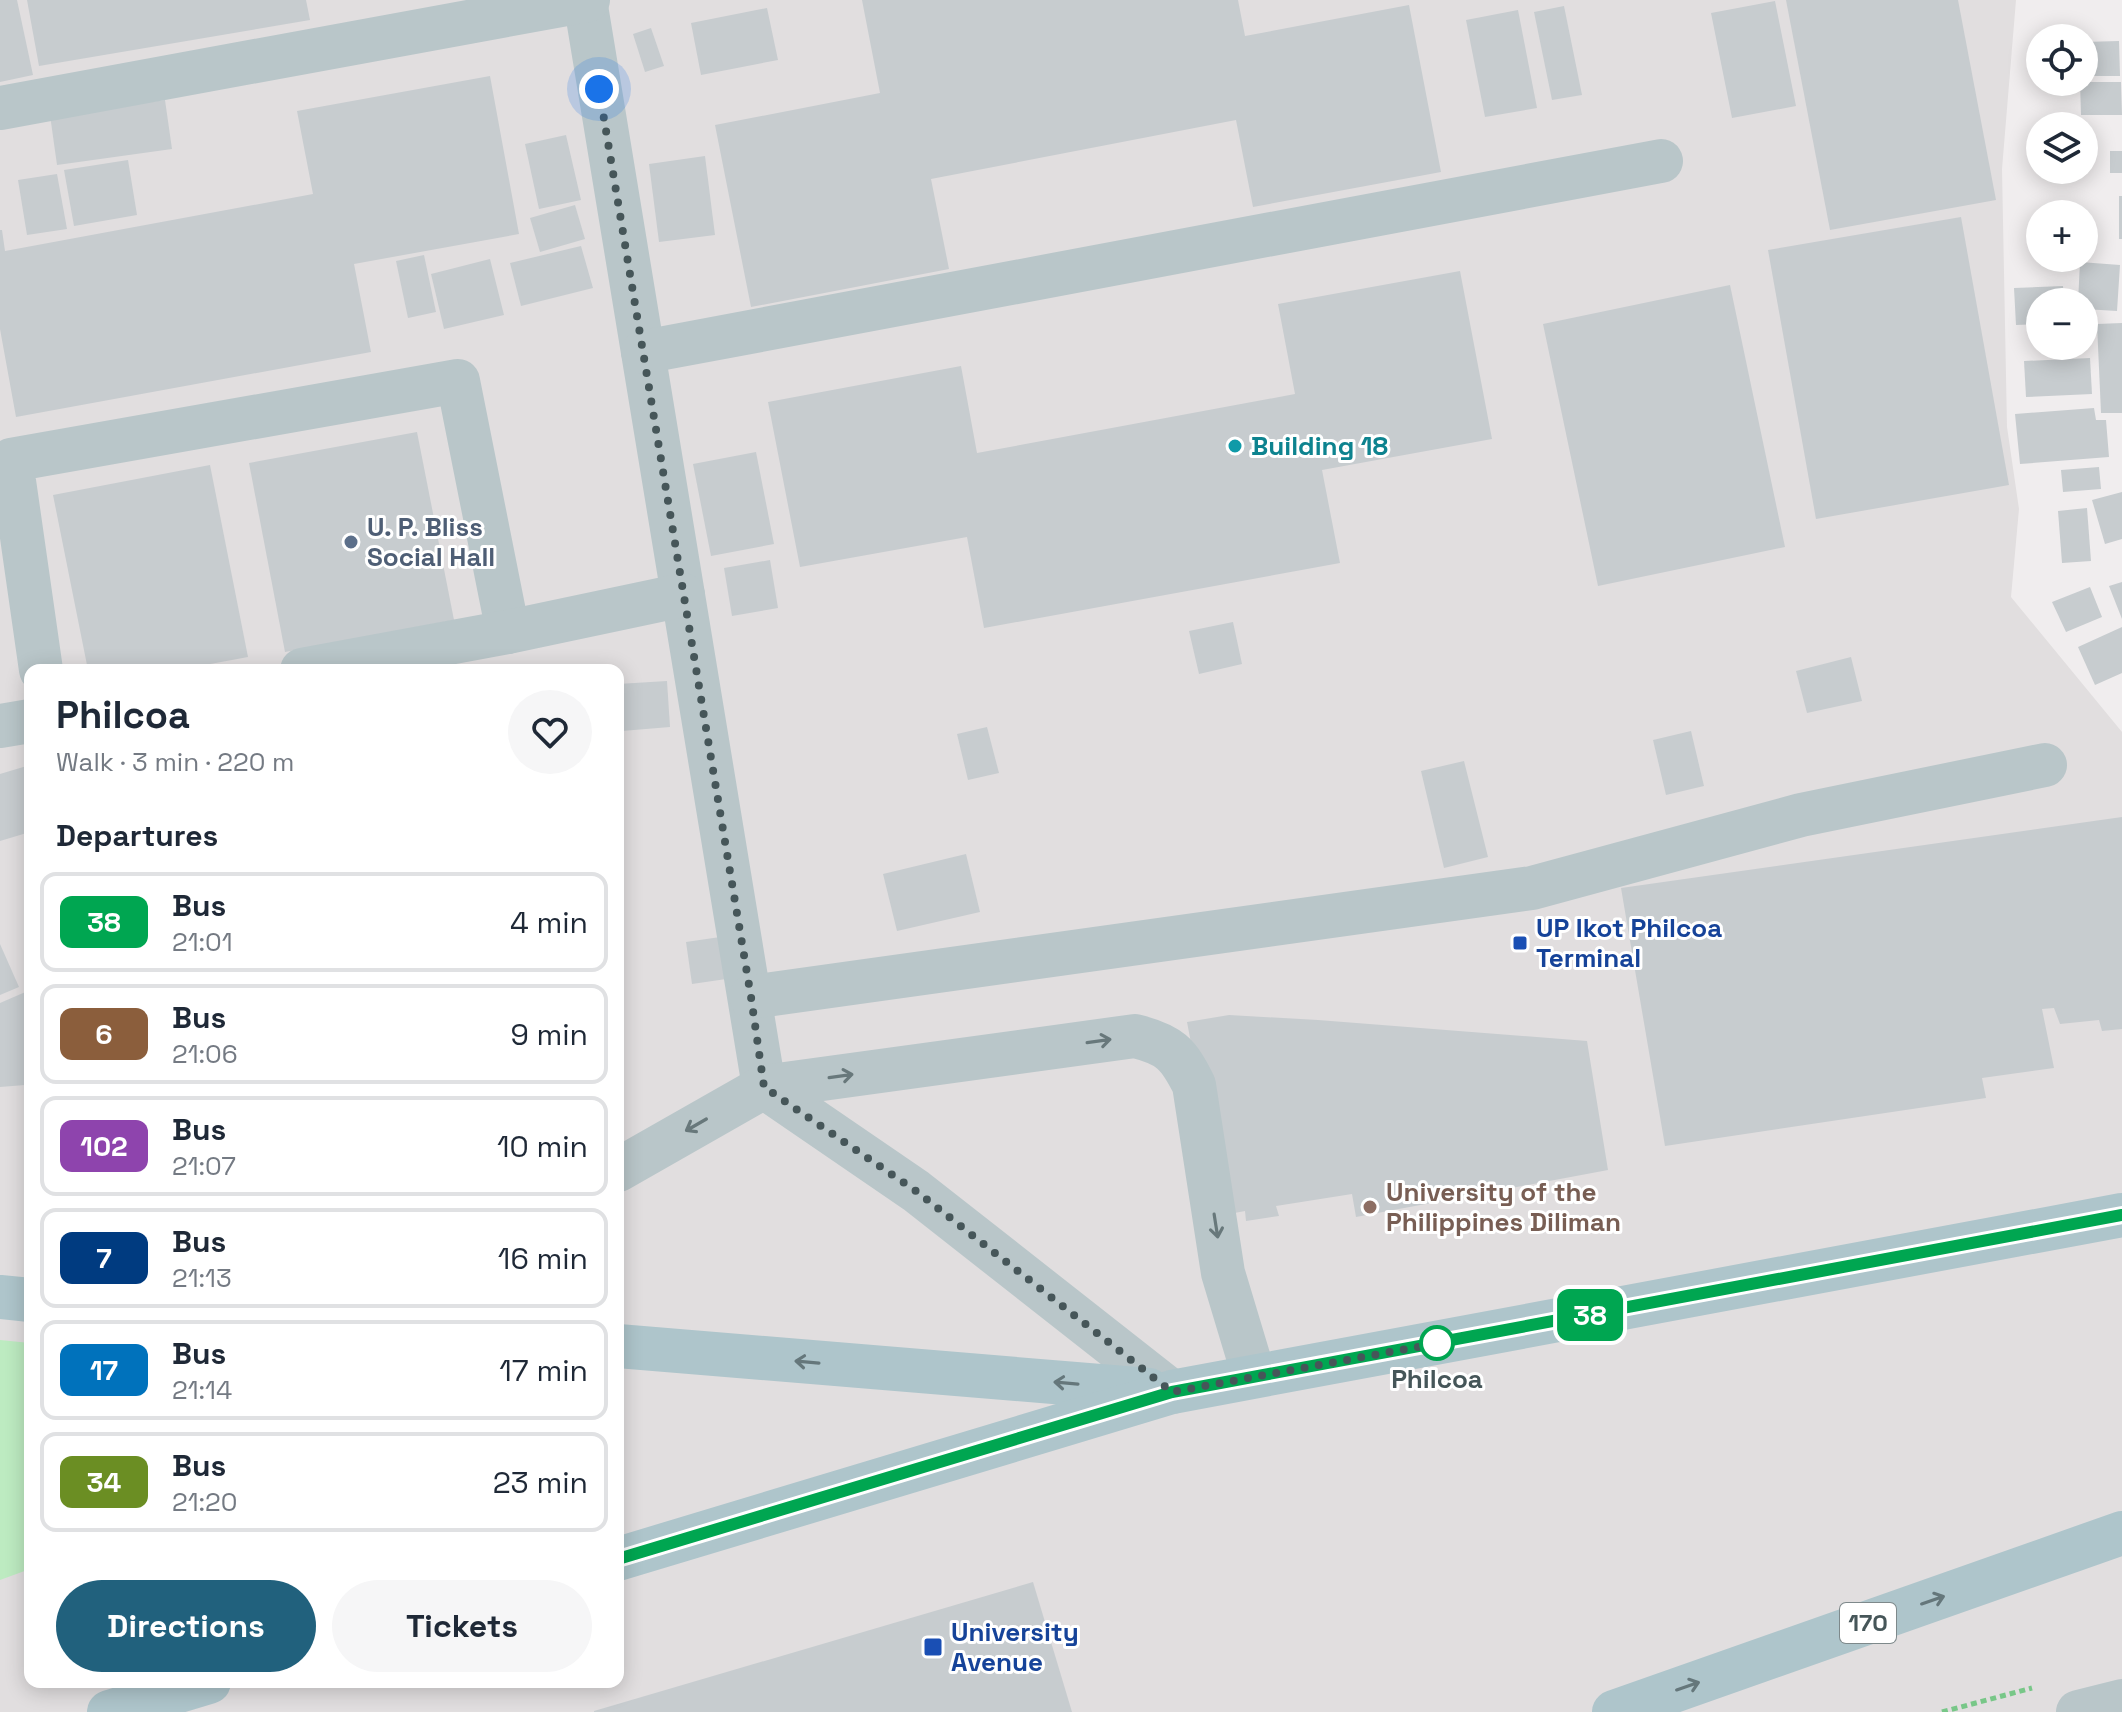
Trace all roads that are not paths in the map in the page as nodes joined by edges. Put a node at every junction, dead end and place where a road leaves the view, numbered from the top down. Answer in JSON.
{"nodes":[{"id":1,"x":586,"y":1,"type":"edge"},
{"id":2,"x":0,"y":108,"type":"edge"},
{"id":3,"x":1661,"y":161,"type":"dead end"},
{"id":4,"x":643,"y":352,"type":"junction"},
{"id":5,"x":683,"y":595,"type":"junction"},
{"id":6,"x":508,"y":632,"type":"junction"},
{"id":7,"x":40,"y":664,"type":"edge"},
{"id":8,"x":335,"y":664,"type":"edge"},
{"id":9,"x":24,"y":722,"type":"edge"},
{"id":10,"x":0,"y":726,"type":"edge"},
{"id":11,"x":2045,"y":765,"type":"dead end"},
{"id":12,"x":751,"y":997,"type":"junction"},
{"id":13,"x":764,"y":1087,"type":"junction"},
{"id":14,"x":624,"y":1167,"type":"edge"},
{"id":15,"x":2122,"y":1215,"type":"edge"},
{"id":16,"x":0,"y":1297,"type":"edge"},
{"id":17,"x":24,"y":1299,"type":"edge"},
{"id":18,"x":624,"y":1346,"type":"edge"},
{"id":19,"x":1254,"y":1376,"type":"junction"},
{"id":20,"x":1172,"y":1392,"type":"junction"},
{"id":21,"x":2122,"y":1533,"type":"edge"},
{"id":22,"x":624,"y":1557,"type":"edge"},
{"id":23,"x":189,"y":1688,"type":"edge"},
{"id":24,"x":2122,"y":1701,"type":"edge"},
{"id":25,"x":109,"y":1712,"type":"edge"},
{"id":26,"x":1614,"y":1712,"type":"edge"},
{"id":27,"x":2078,"y":1712,"type":"edge"}],
"edges":[{"from":1,"to":2,"type":"street"},
{"from":1,"to":4,"type":"street"},
{"from":3,"to":4,"type":"street"},
{"from":4,"to":5,"type":"street"},
{"from":5,"to":6,"type":"street"},
{"from":5,"to":12,"type":"street"},
{"from":6,"to":7,"type":"street"},
{"from":6,"to":8,"type":"street"},
{"from":9,"to":10,"type":"street"},
{"from":11,"to":12,"type":"street"},
{"from":12,"to":13,"type":"street"},
{"from":13,"to":14,"type":"street","one_way":true},
{"from":13,"to":19,"type":"street","one_way":true},
{"from":13,"to":20,"type":"street"},
{"from":15,"to":19,"type":"main road"},
{"from":16,"to":17,"type":"main road"},
{"from":20,"to":18,"type":"main road","one_way":true},
{"from":19,"to":20,"type":"main road"},
{"from":20,"to":22,"type":"main road"},
{"from":26,"to":21,"type":"main road","number":"170","one_way":true},
{"from":23,"to":25,"type":"main road"},
{"from":24,"to":27,"type":"street"}]}
